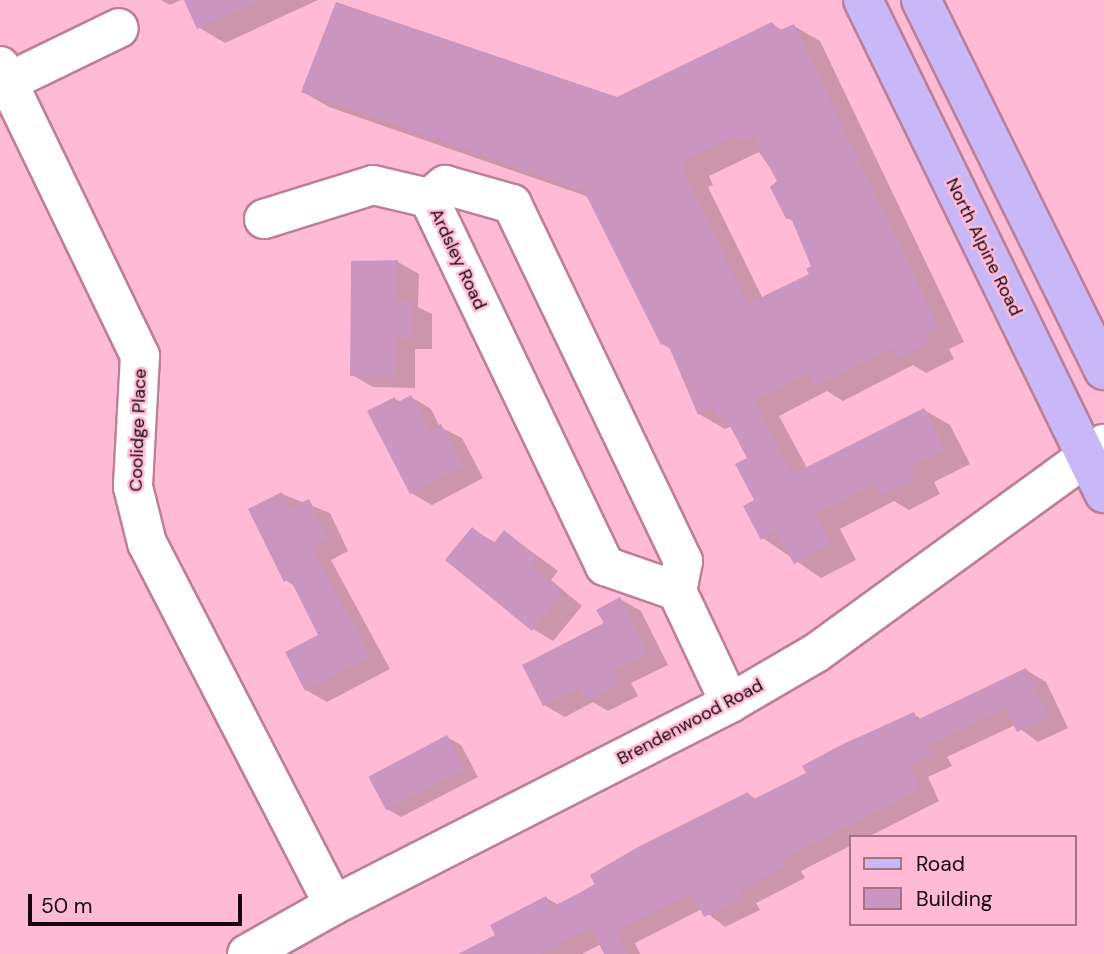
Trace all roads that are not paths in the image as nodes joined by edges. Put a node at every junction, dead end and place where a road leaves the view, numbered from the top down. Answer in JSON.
{"nodes":[{"id":1,"x":863,"y":0,"type":"edge"},
{"id":2,"x":921,"y":0,"type":"edge"},
{"id":3,"x":119,"y":28,"type":"dead end"},
{"id":4,"x":4,"y":74,"type":"edge"},
{"id":5,"x":429,"y":198,"type":"junction"},
{"id":6,"x":264,"y":219,"type":"dead end"},
{"id":7,"x":1104,"y":370,"type":"edge"},
{"id":8,"x":1096,"y":451,"type":"edge"},
{"id":9,"x":1104,"y":493,"type":"edge"},
{"id":10,"x":677,"y":591,"type":"junction"},
{"id":11,"x":730,"y":703,"type":"junction"},
{"id":12,"x":334,"y":905,"type":"junction"},
{"id":13,"x":247,"y":954,"type":"edge"}],
"edges":[{"from":1,"to":8,"type":"main road","name":"North Alpine Road"},
{"from":2,"to":7,"type":"main road"},
{"from":3,"to":4,"type":"street"},
{"from":4,"to":12,"type":"street","name":"Coolidge Place"},
{"from":5,"to":6,"type":"street"},
{"from":5,"to":10,"type":"street","name":"Ardsley Road"},
{"from":5,"to":10,"type":"street","name":"Ardsley Road"},
{"from":8,"to":9,"type":"main road","name":"North Alpine Road"},
{"from":8,"to":11,"type":"street","name":"Brendenwood Road"},
{"from":10,"to":11,"type":"street"},
{"from":11,"to":12,"type":"street","name":"Brendenwood Road"},
{"from":12,"to":13,"type":"street","name":"Brendenwood Road"}]}
